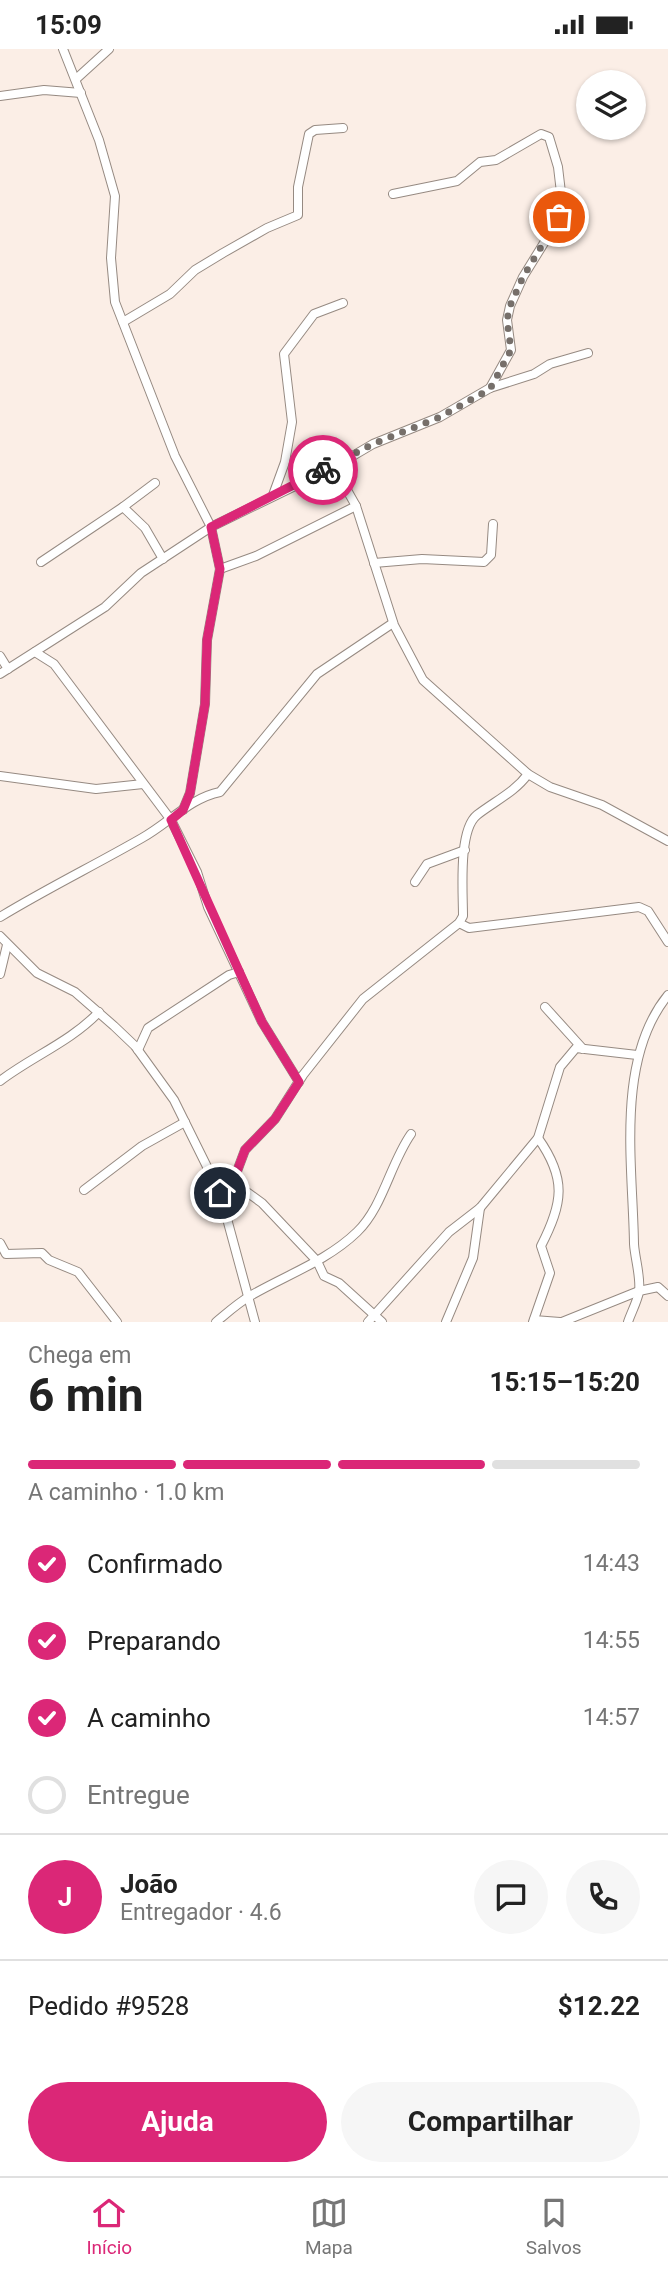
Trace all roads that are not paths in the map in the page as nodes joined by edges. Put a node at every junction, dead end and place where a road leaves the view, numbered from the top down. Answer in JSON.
{"nodes":[{"id":1,"x":63,"y":49,"type":"edge"},
{"id":2,"x":109,"y":49,"type":"edge"},
{"id":3,"x":76,"y":79,"type":"junction"},
{"id":4,"x":81,"y":93,"type":"junction"},
{"id":5,"x":0,"y":96,"type":"edge"},
{"id":6,"x":342,"y":128,"type":"dead end"},
{"id":7,"x":393,"y":194,"type":"dead end"},
{"id":8,"x":343,"y":303,"type":"dead end"},
{"id":9,"x":123,"y":322,"type":"junction"},
{"id":10,"x":588,"y":353,"type":"dead end"},
{"id":11,"x":490,"y":389,"type":"junction"},
{"id":12,"x":334,"y":467,"type":"junction"},
{"id":13,"x":155,"y":483,"type":"dead end"},
{"id":14,"x":274,"y":495,"type":"junction"},
{"id":15,"x":356,"y":506,"type":"junction"},
{"id":16,"x":123,"y":507,"type":"junction"},
{"id":17,"x":493,"y":524,"type":"dead end"},
{"id":18,"x":211,"y":527,"type":"junction"},
{"id":19,"x":163,"y":559,"type":"junction"},
{"id":20,"x":41,"y":562,"type":"dead end"},
{"id":21,"x":374,"y":563,"type":"junction"},
{"id":22,"x":220,"y":569,"type":"junction"},
{"id":23,"x":393,"y":623,"type":"junction"},
{"id":24,"x":35,"y":652,"type":"junction"},
{"id":25,"x":0,"y":656,"type":"edge"},
{"id":26,"x":8,"y":669,"type":"junction"},
{"id":27,"x":0,"y":674,"type":"edge"},
{"id":28,"x":0,"y":774,"type":"edge"},
{"id":29,"x":528,"y":774,"type":"junction"},
{"id":30,"x":143,"y":784,"type":"junction"},
{"id":31,"x":183,"y":810,"type":"junction"},
{"id":32,"x":171,"y":820,"type":"junction"},
{"id":33,"x":668,"y":841,"type":"edge"},
{"id":34,"x":465,"y":850,"type":"junction"},
{"id":35,"x":415,"y":883,"type":"dead end"},
{"id":36,"x":0,"y":917,"type":"edge"},
{"id":37,"x":459,"y":923,"type":"junction"},
{"id":38,"x":0,"y":936,"type":"edge"},
{"id":39,"x":668,"y":942,"type":"edge"},
{"id":40,"x":7,"y":945,"type":"junction"},
{"id":41,"x":239,"y":972,"type":"junction"},
{"id":42,"x":0,"y":974,"type":"edge"},
{"id":43,"x":668,"y":995,"type":"edge"},
{"id":44,"x":545,"y":1007,"type":"dead end"},
{"id":45,"x":99,"y":1012,"type":"junction"},
{"id":46,"x":583,"y":1049,"type":"junction"},
{"id":47,"x":138,"y":1050,"type":"junction"},
{"id":48,"x":637,"y":1055,"type":"junction"},
{"id":49,"x":0,"y":1081,"type":"edge"},
{"id":50,"x":299,"y":1082,"type":"junction"},
{"id":51,"x":184,"y":1122,"type":"junction"},
{"id":52,"x":411,"y":1134,"type":"dead end"},
{"id":53,"x":538,"y":1138,"type":"junction"},
{"id":54,"x":233,"y":1182,"type":"junction"},
{"id":55,"x":84,"y":1190,"type":"dead end"},
{"id":56,"x":220,"y":1193,"type":"junction"},
{"id":57,"x":480,"y":1208,"type":"junction"},
{"id":58,"x":0,"y":1243,"type":"edge"},
{"id":59,"x":317,"y":1261,"type":"junction"},
{"id":60,"x":639,"y":1291,"type":"junction"},
{"id":61,"x":668,"y":1296,"type":"edge"},
{"id":62,"x":248,"y":1297,"type":"junction"},
{"id":63,"x":371,"y":1319,"type":"edge"},
{"id":64,"x":534,"y":1321,"type":"edge"},
{"id":65,"x":117,"y":1322,"type":"edge"},
{"id":66,"x":216,"y":1322,"type":"edge"},
{"id":67,"x":255,"y":1322,"type":"edge"},
{"id":68,"x":382,"y":1322,"type":"edge"},
{"id":69,"x":446,"y":1322,"type":"edge"},
{"id":70,"x":561,"y":1322,"type":"edge"},
{"id":71,"x":628,"y":1322,"type":"edge"}],
"edges":[{"from":1,"to":3,"type":"street"},
{"from":2,"to":3,"type":"street"},
{"from":3,"to":4,"type":"street"},
{"from":4,"to":5,"type":"street"},
{"from":4,"to":9,"type":"street"},
{"from":6,"to":9,"type":"street"},
{"from":7,"to":11,"type":"street"},
{"from":8,"to":14,"type":"street"},
{"from":9,"to":18,"type":"street"},
{"from":10,"to":11,"type":"street"},
{"from":11,"to":12,"type":"street"},
{"from":12,"to":14,"type":"street"},
{"from":12,"to":15,"type":"street"},
{"from":13,"to":16,"type":"street"},
{"from":14,"to":18,"type":"street"},
{"from":15,"to":21,"type":"street"},
{"from":15,"to":22,"type":"street"},
{"from":16,"to":19,"type":"street"},
{"from":16,"to":20,"type":"street"},
{"from":17,"to":21,"type":"street"},
{"from":18,"to":19,"type":"street"},
{"from":18,"to":22,"type":"street"},
{"from":19,"to":24,"type":"street"},
{"from":21,"to":23,"type":"street"},
{"from":22,"to":31,"type":"street"},
{"from":23,"to":29,"type":"street"},
{"from":23,"to":31,"type":"street"},
{"from":24,"to":26,"type":"street"},
{"from":24,"to":30,"type":"street"},
{"from":25,"to":26,"type":"street"},
{"from":26,"to":27,"type":"street"},
{"from":28,"to":30,"type":"street"},
{"from":29,"to":33,"type":"street"},
{"from":29,"to":34,"type":"street"},
{"from":30,"to":32,"type":"street"},
{"from":31,"to":32,"type":"street"},
{"from":32,"to":36,"type":"street"},
{"from":32,"to":41,"type":"street"},
{"from":34,"to":35,"type":"street"},
{"from":34,"to":37,"type":"street"},
{"from":37,"to":39,"type":"street"},
{"from":37,"to":50,"type":"street"},
{"from":38,"to":40,"type":"street"},
{"from":40,"to":42,"type":"street"},
{"from":40,"to":45,"type":"street"},
{"from":41,"to":47,"type":"street"},
{"from":41,"to":50,"type":"street"},
{"from":43,"to":48,"type":"street"},
{"from":44,"to":46,"type":"street"},
{"from":45,"to":47,"type":"street"},
{"from":45,"to":49,"type":"street"},
{"from":46,"to":48,"type":"street"},
{"from":46,"to":53,"type":"street"},
{"from":47,"to":51,"type":"street"},
{"from":48,"to":60,"type":"street"},
{"from":50,"to":54,"type":"street"},
{"from":51,"to":55,"type":"street"},
{"from":51,"to":56,"type":"street"},
{"from":52,"to":59,"type":"street"},
{"from":53,"to":57,"type":"street"},
{"from":53,"to":64,"type":"street"},
{"from":54,"to":56,"type":"street"},
{"from":54,"to":59,"type":"street"},
{"from":56,"to":62,"type":"street"},
{"from":57,"to":63,"type":"street"},
{"from":57,"to":69,"type":"street"},
{"from":58,"to":65,"type":"street"},
{"from":59,"to":62,"type":"street"},
{"from":59,"to":63,"type":"street"},
{"from":60,"to":61,"type":"street"},
{"from":60,"to":70,"type":"street"},
{"from":60,"to":71,"type":"street"},
{"from":62,"to":66,"type":"street"},
{"from":62,"to":67,"type":"street"},
{"from":63,"to":68,"type":"street"},
{"from":64,"to":70,"type":"street"}]}
